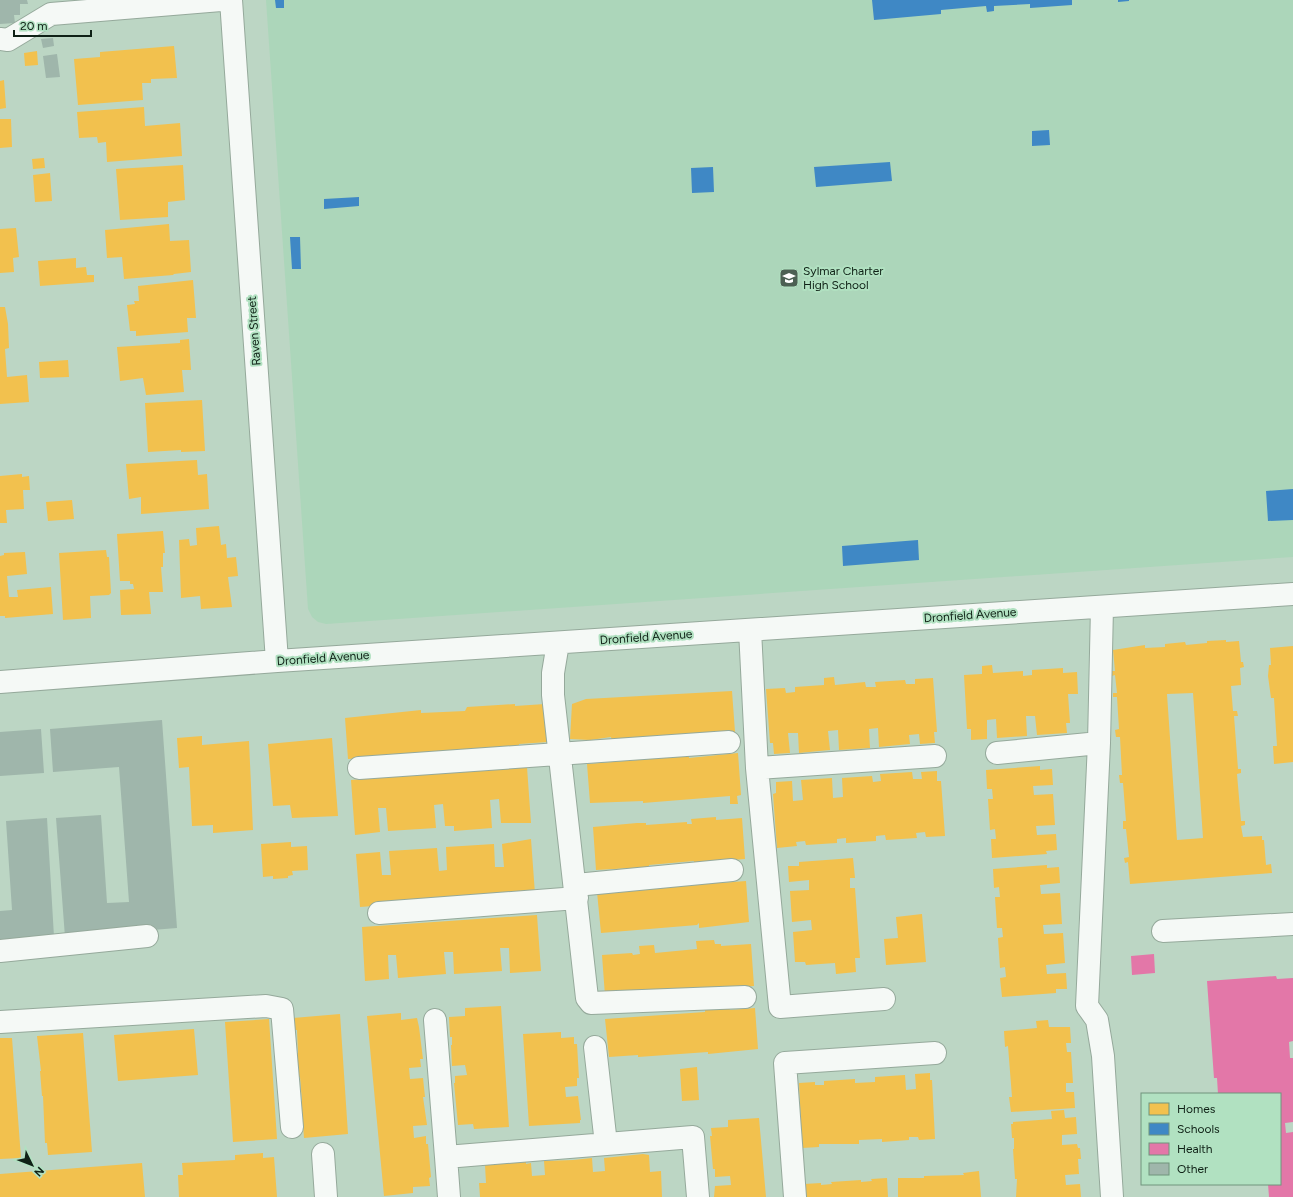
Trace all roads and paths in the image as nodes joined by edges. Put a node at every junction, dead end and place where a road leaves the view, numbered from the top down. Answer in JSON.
{"nodes":[{"id":1,"x":231,"y":0,"type":"edge"},
{"id":2,"x":211,"y":1,"type":"edge"},
{"id":3,"x":0,"y":39,"type":"edge"},
{"id":4,"x":1293,"y":594,"type":"edge"},
{"id":5,"x":1102,"y":607,"type":"junction"},
{"id":6,"x":750,"y":630,"type":"junction"},
{"id":7,"x":558,"y":643,"type":"junction"},
{"id":8,"x":277,"y":661,"type":"junction"},
{"id":9,"x":0,"y":682,"type":"edge"},
{"id":10,"x":729,"y":742,"type":"dead end"},
{"id":11,"x":1100,"y":743,"type":"junction"},
{"id":12,"x":997,"y":753,"type":"dead end"},
{"id":13,"x":559,"y":755,"type":"junction"},
{"id":14,"x":935,"y":756,"type":"dead end"},
{"id":15,"x":359,"y":768,"type":"dead end"},
{"id":16,"x":757,"y":768,"type":"junction"},
{"id":17,"x":732,"y":870,"type":"dead end"},
{"id":18,"x":577,"y":891,"type":"junction"},
{"id":19,"x":379,"y":913,"type":"dead end"},
{"id":20,"x":1293,"y":924,"type":"edge"},
{"id":21,"x":1163,"y":931,"type":"dead end"},
{"id":22,"x":147,"y":936,"type":"dead end"},
{"id":23,"x":0,"y":951,"type":"edge"},
{"id":24,"x":745,"y":997,"type":"dead end"},
{"id":25,"x":884,"y":998,"type":"dead end"},
{"id":26,"x":435,"y":1020,"type":"dead end"},
{"id":27,"x":0,"y":1022,"type":"edge"},
{"id":28,"x":595,"y":1047,"type":"dead end"},
{"id":29,"x":935,"y":1052,"type":"dead end"},
{"id":30,"x":292,"y":1127,"type":"dead end"},
{"id":31,"x":606,"y":1144,"type":"junction"},
{"id":32,"x":323,"y":1154,"type":"dead end"},
{"id":33,"x":446,"y":1157,"type":"junction"},
{"id":34,"x":326,"y":1197,"type":"edge"},
{"id":35,"x":449,"y":1197,"type":"edge"},
{"id":36,"x":698,"y":1197,"type":"edge"},
{"id":37,"x":795,"y":1197,"type":"edge"},
{"id":38,"x":1112,"y":1197,"type":"edge"}],
"edges":[{"from":1,"to":8,"type":"street","name":"Raven Street"},
{"from":2,"to":3,"type":"street"},
{"from":4,"to":5,"type":"street","name":"Dronfield Avenue"},
{"from":5,"to":6,"type":"street","name":"Dronfield Avenue"},
{"from":5,"to":11,"type":"street"},
{"from":6,"to":7,"type":"street","name":"Dronfield Avenue"},
{"from":6,"to":16,"type":"street"},
{"from":7,"to":8,"type":"street","name":"Dronfield Avenue"},
{"from":7,"to":13,"type":"street"},
{"from":8,"to":9,"type":"street","name":"Dronfield Avenue"},
{"from":10,"to":13,"type":"street"},
{"from":11,"to":12,"type":"street"},
{"from":11,"to":38,"type":"street"},
{"from":13,"to":15,"type":"street"},
{"from":13,"to":18,"type":"street"},
{"from":14,"to":16,"type":"street"},
{"from":16,"to":25,"type":"street"},
{"from":17,"to":18,"type":"street"},
{"from":18,"to":19,"type":"street"},
{"from":18,"to":24,"type":"street"},
{"from":20,"to":21,"type":"street"},
{"from":22,"to":23,"type":"street"},
{"from":26,"to":33,"type":"street"},
{"from":27,"to":30,"type":"street"},
{"from":28,"to":31,"type":"street"},
{"from":29,"to":37,"type":"street"},
{"from":31,"to":33,"type":"street"},
{"from":31,"to":36,"type":"street"},
{"from":32,"to":34,"type":"street"},
{"from":33,"to":35,"type":"street"}]}
